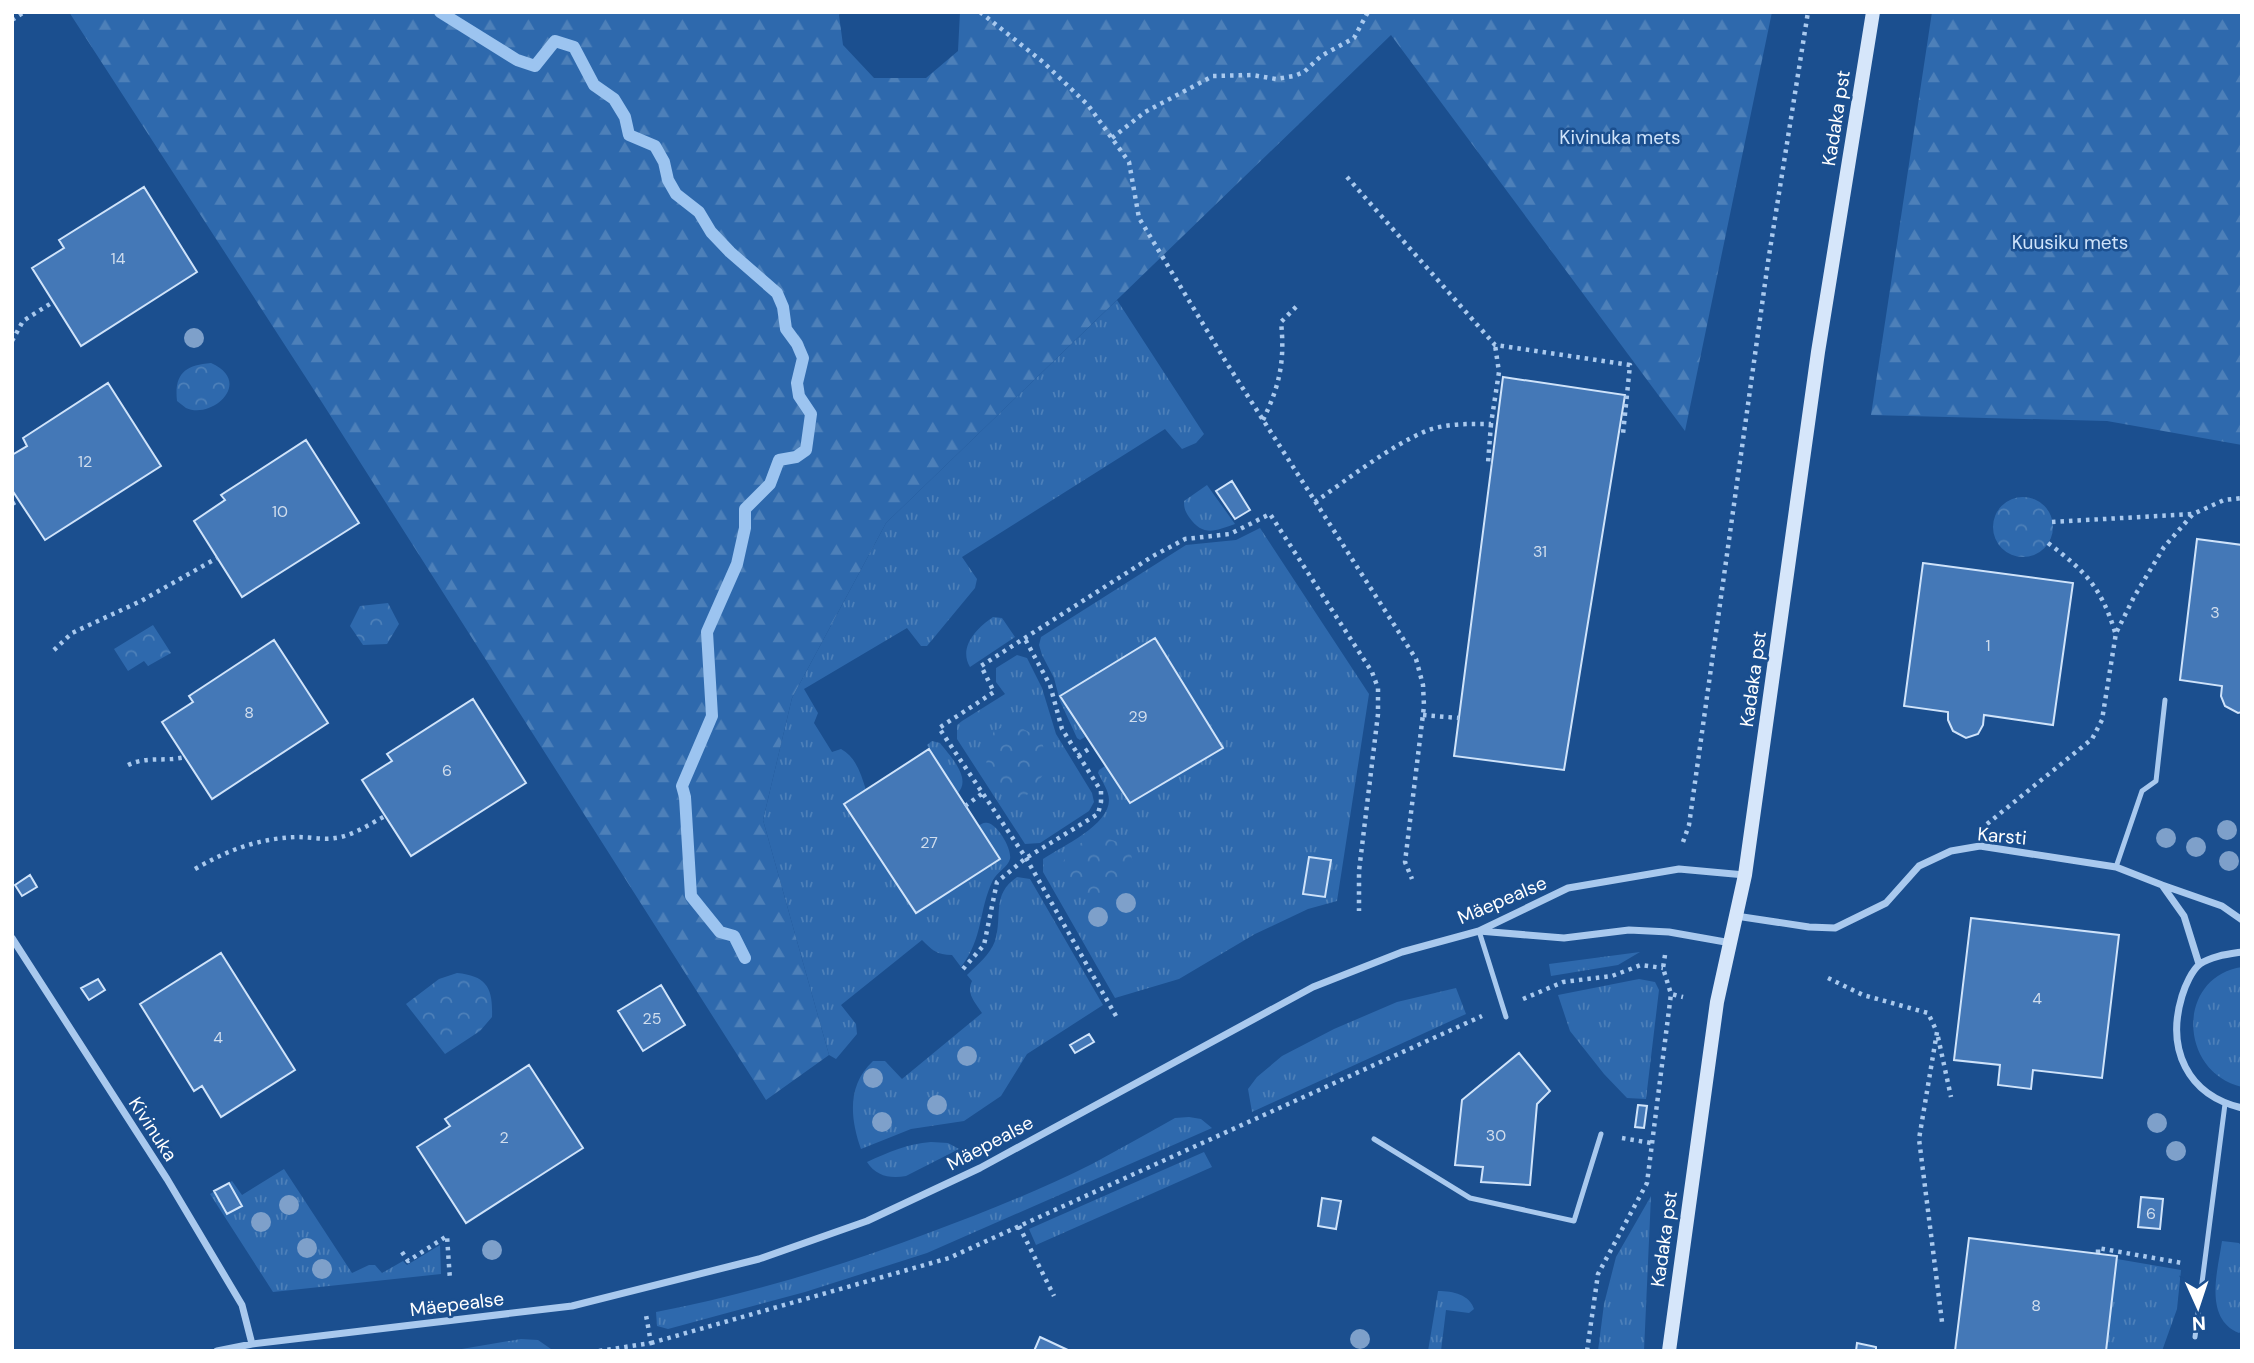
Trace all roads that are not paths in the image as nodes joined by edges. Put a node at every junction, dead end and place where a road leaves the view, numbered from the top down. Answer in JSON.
{"nodes":[{"id":1,"x":1873,"y":12,"type":"edge"},
{"id":2,"x":2165,"y":700,"type":"dead end"},
{"id":3,"x":2116,"y":867,"type":"junction"},
{"id":4,"x":1745,"y":875,"type":"junction"},
{"id":5,"x":2162,"y":885,"type":"junction"},
{"id":6,"x":1736,"y":916,"type":"junction"},
{"id":7,"x":2242,"y":920,"type":"edge"},
{"id":8,"x":1479,"y":931,"type":"junction"},
{"id":9,"x":12,"y":939,"type":"edge"},
{"id":10,"x":1731,"y":943,"type":"junction"},
{"id":11,"x":2242,"y":952,"type":"edge"},
{"id":12,"x":2199,"y":964,"type":"junction"},
{"id":13,"x":1506,"y":1017,"type":"dead end"},
{"id":14,"x":2225,"y":1104,"type":"junction"},
{"id":15,"x":2242,"y":1108,"type":"edge"},
{"id":16,"x":1601,"y":1134,"type":"dead end"},
{"id":17,"x":1374,"y":1139,"type":"dead end"},
{"id":18,"x":2194,"y":1338,"type":"dead end"},
{"id":19,"x":252,"y":1344,"type":"junction"},
{"id":20,"x":217,"y":1351,"type":"edge"},
{"id":21,"x":1669,"y":1351,"type":"edge"}],
"edges":[{"from":1,"to":4,"type":"main road","name":"Kadaka pst"},
{"from":2,"to":3,"type":"lane"},
{"from":3,"to":5,"type":"street","name":"Karsti"},
{"from":3,"to":6,"type":"street","name":"Karsti"},
{"from":4,"to":6,"type":"main road","name":"Kadaka pst"},
{"from":4,"to":8,"type":"street","name":"Mäepealse"},
{"from":5,"to":7,"type":"street","name":"Karsti"},
{"from":5,"to":12,"type":"street"},
{"from":6,"to":10,"type":"main road","name":"Kadaka pst"},
{"from":8,"to":10,"type":"street"},
{"from":8,"to":13,"type":"lane"},
{"from":8,"to":19,"type":"street","name":"Mäepealse"},
{"from":9,"to":19,"type":"street","name":"Kivinuka"},
{"from":10,"to":21,"type":"main road","name":"Kadaka pst"},
{"from":11,"to":12,"type":"street"},
{"from":12,"to":14,"type":"street"},
{"from":14,"to":15,"type":"street"},
{"from":14,"to":18,"type":"lane"},
{"from":16,"to":17,"type":"lane"},
{"from":19,"to":20,"type":"street","name":"Mäepealse"}]}
